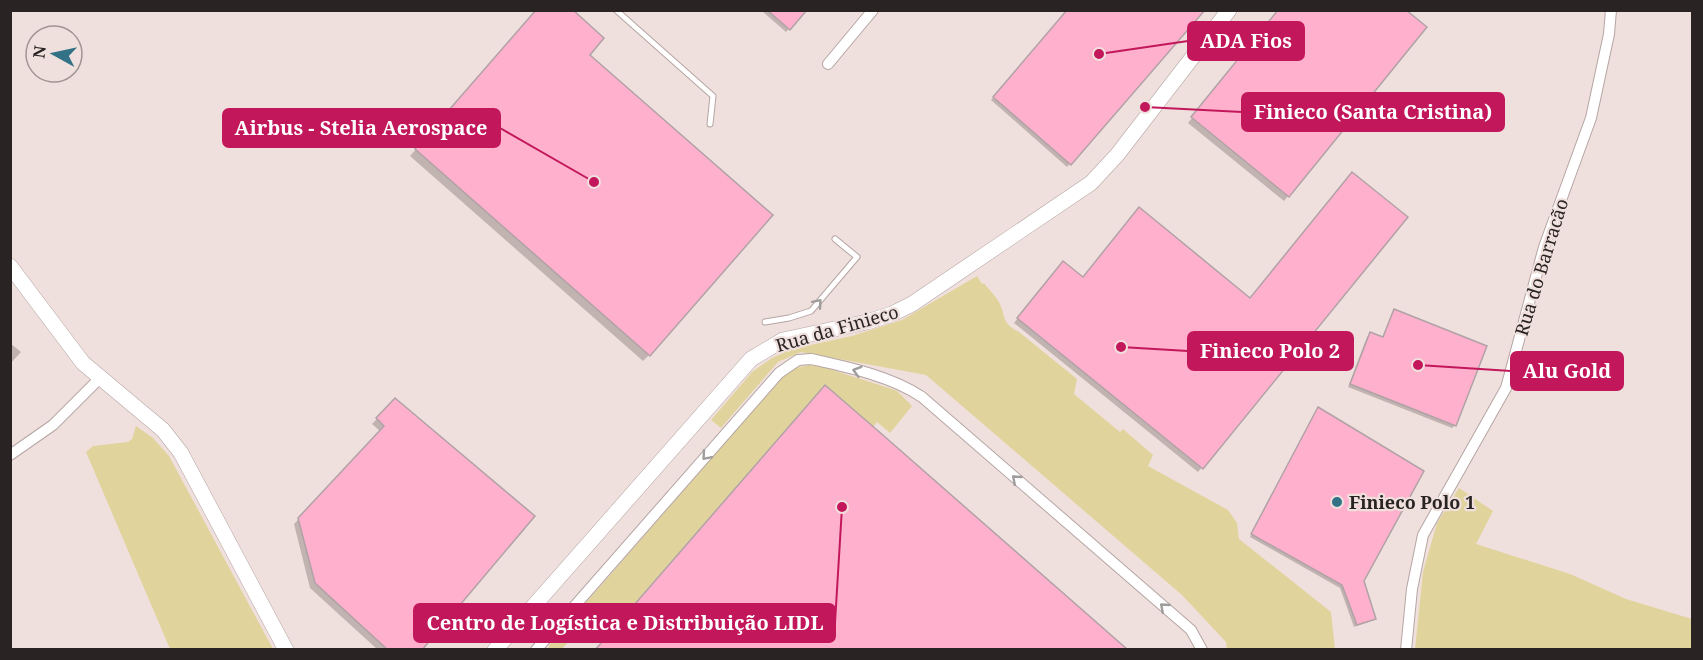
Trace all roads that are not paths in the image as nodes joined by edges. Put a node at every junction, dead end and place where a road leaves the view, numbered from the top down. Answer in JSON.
{"nodes":[{"id":1,"x":615,"y":10,"type":"edge"},
{"id":2,"x":873,"y":10,"type":"edge"},
{"id":3,"x":1229,"y":10,"type":"edge"},
{"id":4,"x":1611,"y":10,"type":"edge"},
{"id":5,"x":828,"y":64,"type":"dead end"},
{"id":6,"x":710,"y":124,"type":"dead end"},
{"id":7,"x":835,"y":239,"type":"dead end"},
{"id":8,"x":10,"y":266,"type":"edge"},
{"id":9,"x":765,"y":322,"type":"dead end"},
{"id":10,"x":100,"y":378,"type":"junction"},
{"id":11,"x":10,"y":455,"type":"edge"},
{"id":12,"x":286,"y":650,"type":"edge"},
{"id":13,"x":495,"y":650,"type":"edge"},
{"id":14,"x":536,"y":650,"type":"edge"},
{"id":15,"x":1202,"y":650,"type":"edge"},
{"id":16,"x":1406,"y":650,"type":"edge"}],
"edges":[{"from":1,"to":6,"type":"lane"},
{"from":2,"to":5,"type":"street"},
{"from":3,"to":13,"type":"street","name":"Rua da Finieco"},
{"from":4,"to":16,"type":"street","name":"Rua do Barracão"},
{"from":9,"to":7,"type":"lane","one_way":true},
{"from":8,"to":10,"type":"street"},
{"from":10,"to":11,"type":"street"},
{"from":10,"to":12,"type":"street"},
{"from":15,"to":14,"type":"street","one_way":true}]}
